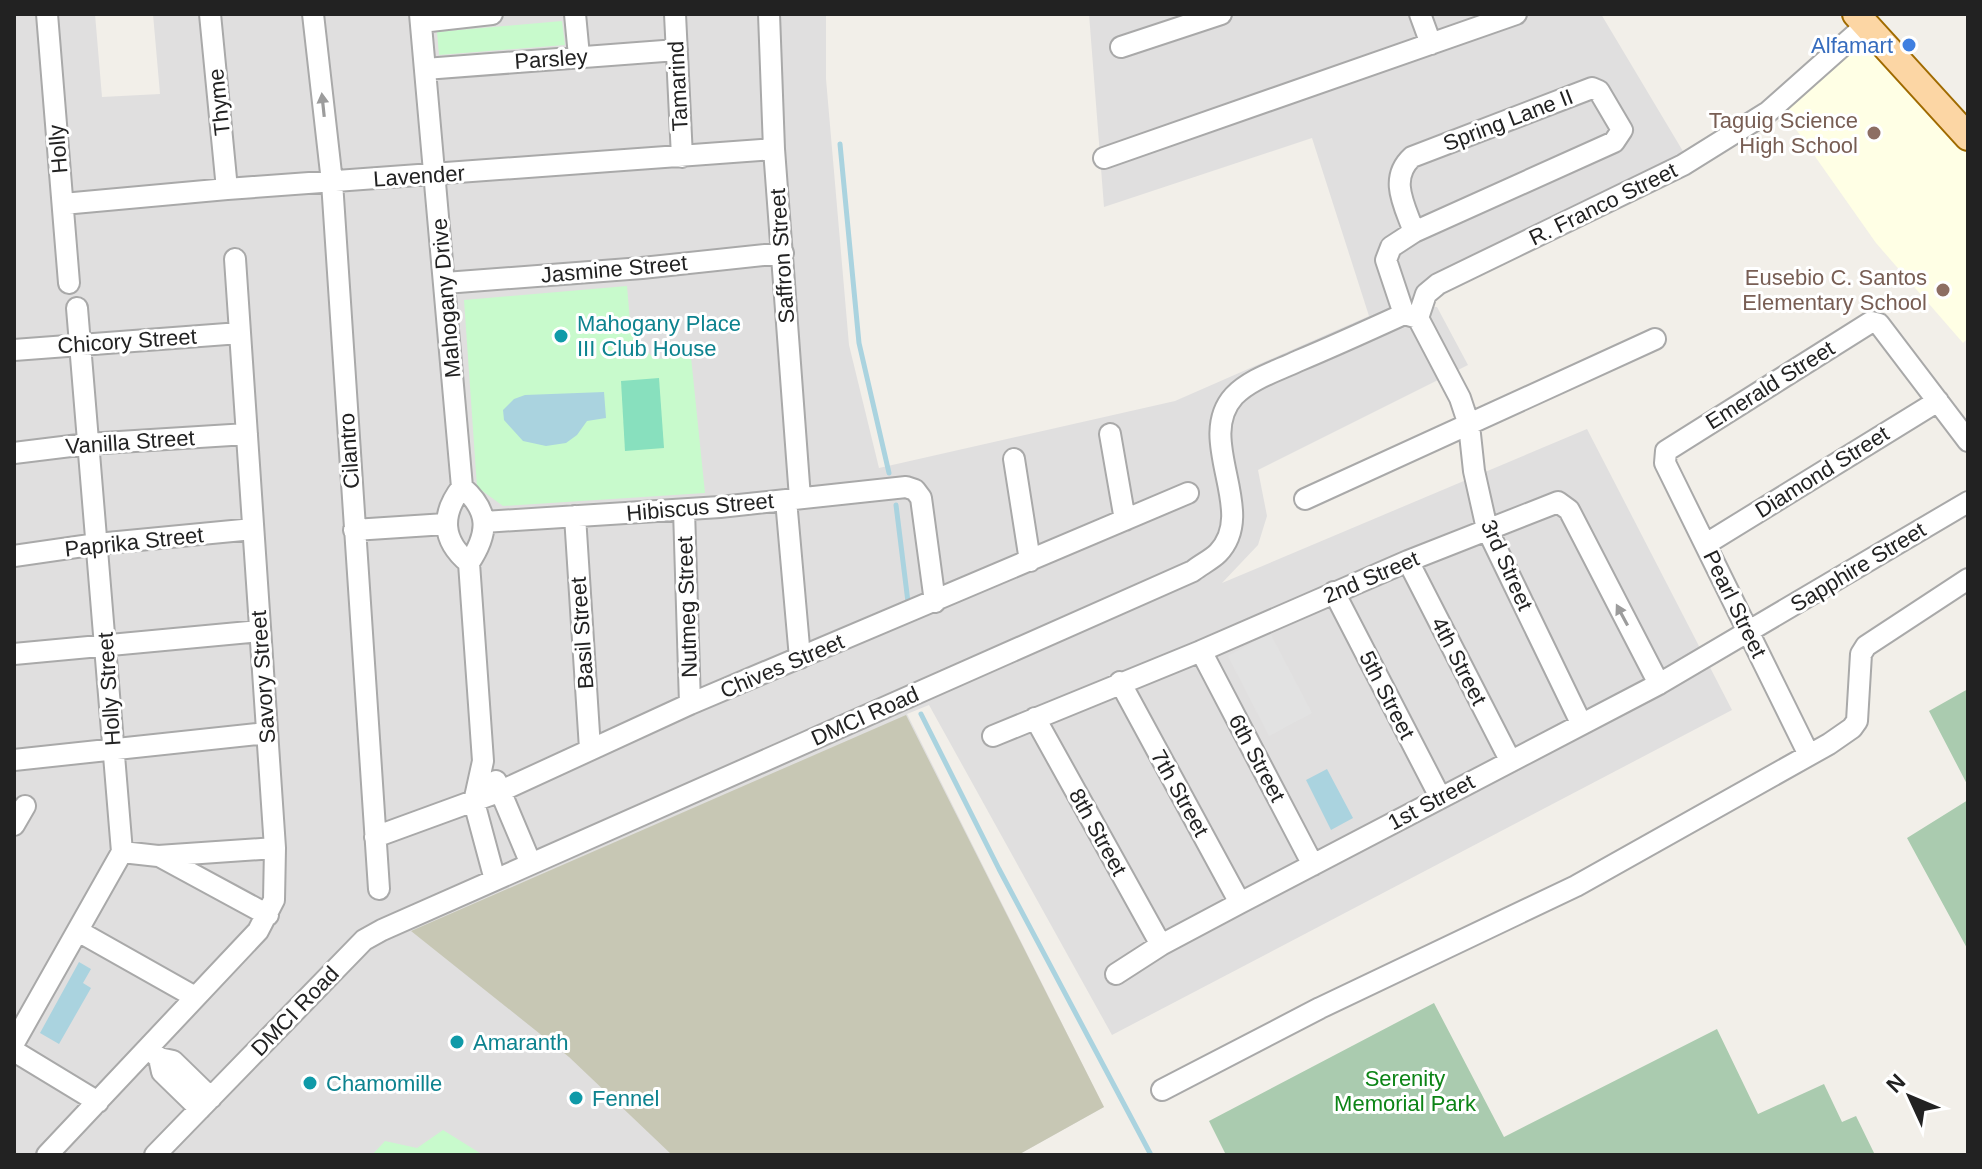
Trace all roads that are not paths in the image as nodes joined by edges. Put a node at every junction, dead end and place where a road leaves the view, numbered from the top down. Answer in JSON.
{"nodes":[{"id":1,"x":47,"y":14,"type":"edge"},
{"id":2,"x":210,"y":14,"type":"edge"},
{"id":3,"x":313,"y":14,"type":"edge"},
{"id":4,"x":492,"y":14,"type":"edge"},
{"id":5,"x":575,"y":14,"type":"edge"},
{"id":6,"x":675,"y":14,"type":"edge"},
{"id":7,"x":769,"y":14,"type":"edge"},
{"id":8,"x":1221,"y":14,"type":"edge"},
{"id":9,"x":1420,"y":14,"type":"edge"},
{"id":10,"x":1516,"y":14,"type":"edge"},
{"id":11,"x":421,"y":18,"type":"edge"},
{"id":12,"x":1861,"y":19,"type":"edge"},
{"id":13,"x":1431,"y":44,"type":"junction"},
{"id":14,"x":1121,"y":47,"type":"dead end"},
{"id":15,"x":677,"y":50,"type":"junction"},
{"id":16,"x":579,"y":56,"type":"junction"},
{"id":17,"x":425,"y":69,"type":"junction"},
{"id":18,"x":1968,"y":137,"type":"edge"},
{"id":19,"x":774,"y":149,"type":"junction"},
{"id":20,"x":682,"y":157,"type":"junction"},
{"id":21,"x":1104,"y":158,"type":"dead end"},
{"id":22,"x":435,"y":175,"type":"junction"},
{"id":23,"x":332,"y":182,"type":"junction"},
{"id":24,"x":227,"y":189,"type":"junction"},
{"id":25,"x":63,"y":204,"type":"junction"},
{"id":26,"x":1414,"y":232,"type":"junction"},
{"id":27,"x":783,"y":253,"type":"junction"},
{"id":28,"x":235,"y":259,"type":"dead end"},
{"id":29,"x":69,"y":283,"type":"dead end"},
{"id":30,"x":445,"y":283,"type":"junction"},
{"id":31,"x":77,"y":308,"type":"dead end"},
{"id":32,"x":1411,"y":316,"type":"junction"},
{"id":33,"x":240,"y":333,"type":"junction"},
{"id":34,"x":1655,"y":339,"type":"dead end"},
{"id":35,"x":79,"y":344,"type":"junction"},
{"id":36,"x":14,"y":350,"type":"edge"},
{"id":37,"x":1938,"y":401,"type":"junction"},
{"id":38,"x":1469,"y":425,"type":"junction"},
{"id":39,"x":247,"y":434,"type":"junction"},
{"id":40,"x":1110,"y":434,"type":"dead end"},
{"id":41,"x":1968,"y":441,"type":"edge"},
{"id":42,"x":87,"y":444,"type":"junction"},
{"id":43,"x":1666,"y":451,"type":"joint"},
{"id":44,"x":14,"y":453,"type":"edge"},
{"id":45,"x":1014,"y":459,"type":"dead end"},
{"id":46,"x":462,"y":487,"type":"junction"},
{"id":47,"x":1188,"y":493,"type":"dead end"},
{"id":48,"x":793,"y":499,"type":"junction"},
{"id":49,"x":1305,"y":499,"type":"dead end"},
{"id":50,"x":1968,"y":502,"type":"edge"},
{"id":51,"x":684,"y":510,"type":"junction"},
{"id":52,"x":575,"y":516,"type":"junction"},
{"id":53,"x":1125,"y":520,"type":"junction"},
{"id":54,"x":484,"y":522,"type":"junction"},
{"id":55,"x":446,"y":524,"type":"junction"},
{"id":56,"x":253,"y":529,"type":"junction"},
{"id":57,"x":1487,"y":529,"type":"junction"},
{"id":58,"x":354,"y":530,"type":"junction"},
{"id":59,"x":97,"y":544,"type":"junction"},
{"id":60,"x":1706,"y":544,"type":"junction"},
{"id":61,"x":14,"y":556,"type":"edge"},
{"id":62,"x":1030,"y":561,"type":"junction"},
{"id":63,"x":1408,"y":561,"type":"junction"},
{"id":64,"x":469,"y":563,"type":"junction"},
{"id":65,"x":1968,"y":579,"type":"edge"},
{"id":66,"x":1334,"y":592,"type":"junction"},
{"id":67,"x":935,"y":602,"type":"junction"},
{"id":68,"x":260,"y":631,"type":"junction"},
{"id":69,"x":1748,"y":633,"type":"junction"},
{"id":70,"x":106,"y":644,"type":"junction"},
{"id":71,"x":1201,"y":651,"type":"junction"},
{"id":72,"x":14,"y":654,"type":"edge"},
{"id":73,"x":800,"y":658,"type":"junction"},
{"id":74,"x":1120,"y":682,"type":"junction"},
{"id":75,"x":1659,"y":684,"type":"junction"},
{"id":76,"x":690,"y":704,"type":"junction"},
{"id":77,"x":1035,"y":718,"type":"junction"},
{"id":78,"x":1581,"y":723,"type":"junction"},
{"id":79,"x":267,"y":733,"type":"junction"},
{"id":80,"x":993,"y":736,"type":"dead end"},
{"id":81,"x":113,"y":749,"type":"junction"},
{"id":82,"x":590,"y":749,"type":"junction"},
{"id":83,"x":1809,"y":755,"type":"junction"},
{"id":84,"x":14,"y":760,"type":"edge"},
{"id":85,"x":1510,"y":760,"type":"junction"},
{"id":86,"x":483,"y":761,"type":"junction"},
{"id":87,"x":501,"y":791,"type":"junction"},
{"id":88,"x":1440,"y":797,"type":"junction"},
{"id":89,"x":474,"y":802,"type":"junction"},
{"id":90,"x":25,"y":806,"type":"dead end"},
{"id":91,"x":14,"y":825,"type":"edge"},
{"id":92,"x":375,"y":837,"type":"junction"},
{"id":93,"x":275,"y":848,"type":"junction"},
{"id":94,"x":122,"y":852,"type":"junction"},
{"id":95,"x":158,"y":856,"type":"junction"},
{"id":96,"x":531,"y":864,"type":"junction"},
{"id":97,"x":1313,"y":865,"type":"junction"},
{"id":98,"x":495,"y":880,"type":"junction"},
{"id":99,"x":379,"y":889,"type":"dead end"},
{"id":100,"x":1240,"y":903,"type":"junction"},
{"id":101,"x":268,"y":915,"type":"junction"},
{"id":102,"x":78,"y":931,"type":"junction"},
{"id":103,"x":1161,"y":945,"type":"junction"},
{"id":104,"x":1116,"y":974,"type":"dead end"},
{"id":105,"x":195,"y":997,"type":"junction"},
{"id":106,"x":14,"y":1043,"type":"edge"},
{"id":107,"x":14,"y":1051,"type":"edge"},
{"id":108,"x":153,"y":1053,"type":"junction"},
{"id":109,"x":1162,"y":1090,"type":"dead end"},
{"id":110,"x":98,"y":1102,"type":"junction"},
{"id":111,"x":205,"y":1103,"type":"junction"},
{"id":112,"x":47,"y":1155,"type":"edge"},
{"id":113,"x":155,"y":1155,"type":"edge"}],
"edges":[{"from":1,"to":25,"type":"street","name":"Holly"},
{"from":2,"to":24,"type":"street","name":"Thyme"},
{"from":23,"to":3,"type":"street","name":"Cilantro","one_way":true},
{"from":4,"to":11,"type":"street"},
{"from":5,"to":16,"type":"street"},
{"from":6,"to":15,"type":"street","name":"Tamarind"},
{"from":7,"to":19,"type":"street","name":"Saffron Street"},
{"from":8,"to":14,"type":"street"},
{"from":9,"to":13,"type":"street"},
{"from":10,"to":13,"type":"street"},
{"from":11,"to":17,"type":"street","name":"Mahogany Drive"},
{"from":12,"to":18,"type":"main road"},
{"from":12,"to":32,"type":"street","name":"R. Franco Street"},
{"from":13,"to":21,"type":"street"},
{"from":15,"to":16,"type":"street","name":"Parsley"},
{"from":15,"to":20,"type":"street","name":"Tamarind"},
{"from":16,"to":17,"type":"street","name":"Parsley"},
{"from":17,"to":22,"type":"street","name":"Mahogany Drive"},
{"from":19,"to":20,"type":"street","name":"Lavender"},
{"from":19,"to":27,"type":"street","name":"Saffron Street"},
{"from":20,"to":22,"type":"street","name":"Lavender"},
{"from":22,"to":23,"type":"street","name":"Lavender"},
{"from":22,"to":30,"type":"street","name":"Mahogany Drive"},
{"from":23,"to":24,"type":"street","name":"Lavender"},
{"from":23,"to":58,"type":"street","name":"Cilantro"},
{"from":24,"to":25,"type":"street","name":"Lavender"},
{"from":25,"to":29,"type":"street","name":"Holly"},
{"from":26,"to":26,"type":"street","name":"Spring Lane II"},
{"from":26,"to":32,"type":"street","name":"Spring Lane II"},
{"from":27,"to":30,"type":"street","name":"Jasmine Street"},
{"from":27,"to":48,"type":"street","name":"Saffron Street"},
{"from":28,"to":33,"type":"street","name":"Savory Street"},
{"from":30,"to":46,"type":"street","name":"Mahogany Drive"},
{"from":31,"to":35,"type":"street","name":"Holly Street"},
{"from":32,"to":38,"type":"street","name":"3rd Street"},
{"from":32,"to":96,"type":"street","name":"DMCI Road"},
{"from":33,"to":35,"type":"street","name":"Chicory Street"},
{"from":33,"to":39,"type":"street","name":"Savory Street"},
{"from":34,"to":38,"type":"street"},
{"from":35,"to":36,"type":"street","name":"Chicory Street"},
{"from":35,"to":42,"type":"street","name":"Holly Street"},
{"from":37,"to":41,"type":"street"},
{"from":37,"to":43,"type":"street","name":"Emerald Street"},
{"from":37,"to":60,"type":"street","name":"Diamond Street"},
{"from":38,"to":49,"type":"street"},
{"from":38,"to":57,"type":"street","name":"3rd Street"},
{"from":39,"to":42,"type":"street","name":"Vanilla Street"},
{"from":39,"to":56,"type":"street","name":"Savory Street"},
{"from":40,"to":53,"type":"street"},
{"from":42,"to":44,"type":"street","name":"Vanilla Street"},
{"from":42,"to":59,"type":"street","name":"Holly Street"},
{"from":43,"to":60,"type":"street","name":"Pearl Street"},
{"from":45,"to":62,"type":"street"},
{"from":46,"to":54,"type":"street"},
{"from":46,"to":55,"type":"street"},
{"from":47,"to":53,"type":"street","name":"Chives Street"},
{"from":48,"to":51,"type":"street","name":"Hibiscus Street"},
{"from":48,"to":67,"type":"street","name":"Hibiscus Street"},
{"from":48,"to":73,"type":"street","name":"Saffron Street"},
{"from":50,"to":69,"type":"street","name":"Sapphire Street"},
{"from":51,"to":52,"type":"street","name":"Hibiscus Street"},
{"from":51,"to":76,"type":"street","name":"Nutmeg Street"},
{"from":52,"to":54,"type":"street","name":"Hibiscus Street"},
{"from":52,"to":82,"type":"street","name":"Basil Street"},
{"from":53,"to":62,"type":"street","name":"Chives Street"},
{"from":54,"to":64,"type":"street"},
{"from":55,"to":58,"type":"street"},
{"from":55,"to":64,"type":"street"},
{"from":56,"to":59,"type":"street","name":"Paprika Street"},
{"from":56,"to":68,"type":"street","name":"Savory Street"},
{"from":57,"to":63,"type":"street","name":"2nd Street"},
{"from":75,"to":57,"type":"street","name":"2nd Street","one_way":true},
{"from":57,"to":78,"type":"street","name":"3rd Street"},
{"from":58,"to":92,"type":"street","name":"Cilantro"},
{"from":59,"to":61,"type":"street","name":"Paprika Street"},
{"from":59,"to":70,"type":"street","name":"Holly Street"},
{"from":60,"to":69,"type":"street","name":"Pearl Street"},
{"from":62,"to":67,"type":"street","name":"Chives Street"},
{"from":63,"to":66,"type":"street","name":"2nd Street"},
{"from":63,"to":85,"type":"street","name":"4th Street"},
{"from":64,"to":86,"type":"street"},
{"from":65,"to":83,"type":"street"},
{"from":66,"to":71,"type":"street","name":"2nd Street"},
{"from":66,"to":88,"type":"street","name":"5th Street"},
{"from":67,"to":73,"type":"street","name":"Chives Street"},
{"from":68,"to":70,"type":"street"},
{"from":68,"to":79,"type":"street","name":"Savory Street"},
{"from":69,"to":75,"type":"street","name":"1st Street"},
{"from":69,"to":83,"type":"street","name":"Pearl Street"},
{"from":70,"to":72,"type":"street"},
{"from":70,"to":81,"type":"street","name":"Holly Street"},
{"from":71,"to":74,"type":"street","name":"2nd Street"},
{"from":71,"to":97,"type":"street","name":"6th Street"},
{"from":73,"to":76,"type":"street","name":"Chives Street"},
{"from":74,"to":77,"type":"street","name":"2nd Street"},
{"from":74,"to":100,"type":"street","name":"7th Street"},
{"from":75,"to":78,"type":"street","name":"1st Street"},
{"from":76,"to":82,"type":"street","name":"Chives Street"},
{"from":77,"to":80,"type":"street","name":"2nd Street"},
{"from":77,"to":103,"type":"street","name":"8th Street"},
{"from":78,"to":85,"type":"street","name":"1st Street"},
{"from":79,"to":81,"type":"street"},
{"from":79,"to":93,"type":"street","name":"Savory Street"},
{"from":81,"to":84,"type":"street"},
{"from":81,"to":94,"type":"street","name":"Holly Street"},
{"from":82,"to":87,"type":"street","name":"Chives Street"},
{"from":83,"to":109,"type":"street"},
{"from":85,"to":88,"type":"street","name":"1st Street"},
{"from":86,"to":87,"type":"street"},
{"from":86,"to":89,"type":"street"},
{"from":87,"to":89,"type":"street","name":"Chives Street"},
{"from":87,"to":96,"type":"street"},
{"from":88,"to":97,"type":"street","name":"1st Street"},
{"from":89,"to":92,"type":"street","name":"Chives Street"},
{"from":89,"to":98,"type":"street"},
{"from":90,"to":91,"type":"street"},
{"from":92,"to":99,"type":"street","name":"Cilantro"},
{"from":93,"to":95,"type":"street"},
{"from":93,"to":101,"type":"street","name":"Savory Street"},
{"from":94,"to":95,"type":"street"},
{"from":94,"to":102,"type":"street"},
{"from":95,"to":101,"type":"street"},
{"from":96,"to":98,"type":"street","name":"DMCI Road"},
{"from":97,"to":100,"type":"street","name":"1st Street"},
{"from":98,"to":111,"type":"street","name":"DMCI Road"},
{"from":100,"to":103,"type":"street","name":"1st Street"},
{"from":101,"to":105,"type":"street","name":"Savory Street"},
{"from":102,"to":105,"type":"street"},
{"from":102,"to":106,"type":"street"},
{"from":103,"to":104,"type":"street","name":"1st Street"},
{"from":105,"to":108,"type":"street","name":"Savory Street"},
{"from":107,"to":110,"type":"street"},
{"from":108,"to":110,"type":"street","name":"Savory Street"},
{"from":108,"to":111,"type":"street"},
{"from":110,"to":112,"type":"street","name":"Savory Street"},
{"from":111,"to":113,"type":"street","name":"DMCI Road"}]}
